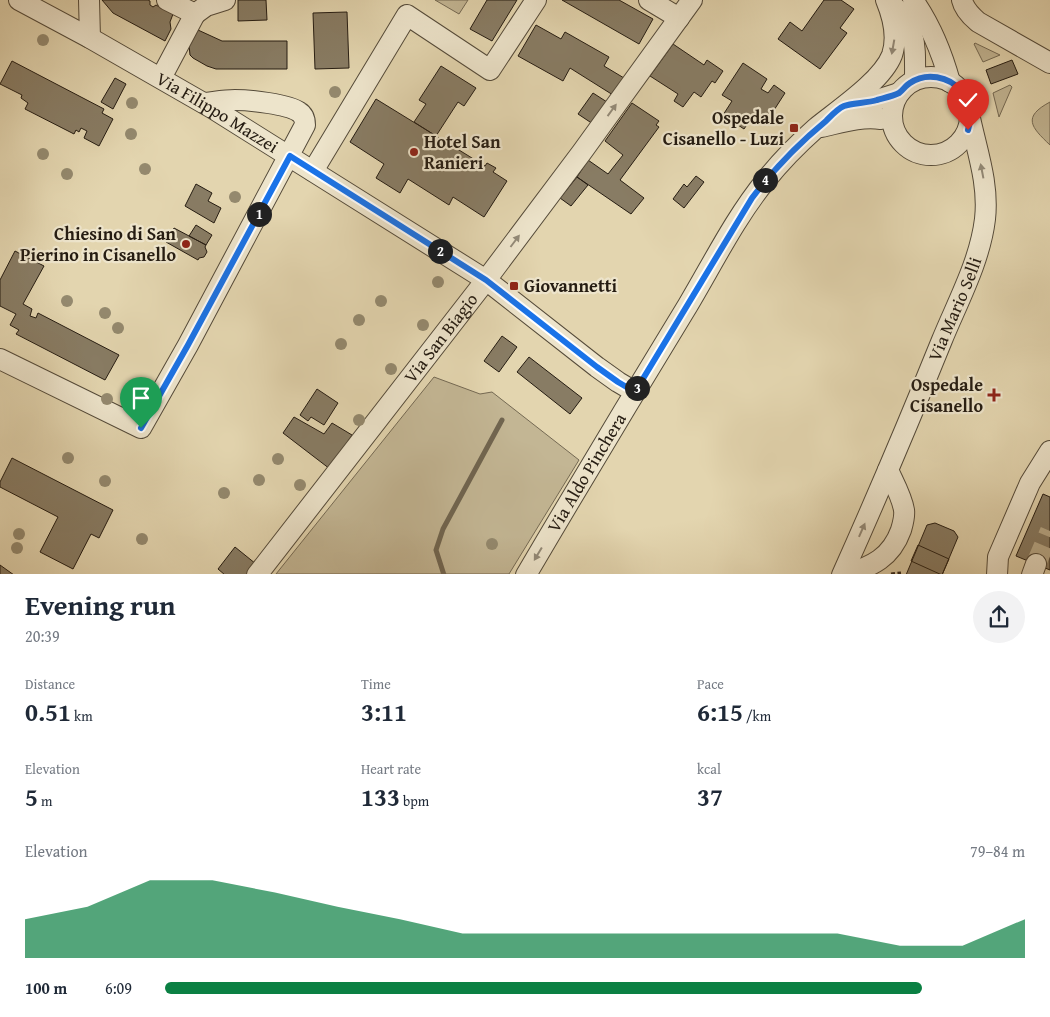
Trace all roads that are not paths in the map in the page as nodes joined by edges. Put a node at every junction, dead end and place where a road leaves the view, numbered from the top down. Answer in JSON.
{"nodes":[{"id":1,"x":19,"y":0,"type":"edge"},
{"id":2,"x":89,"y":0,"type":"edge"},
{"id":3,"x":167,"y":0,"type":"edge"},
{"id":4,"x":225,"y":0,"type":"edge"},
{"id":5,"x":536,"y":0,"type":"edge"},
{"id":6,"x":649,"y":0,"type":"edge"},
{"id":7,"x":692,"y":0,"type":"edge"},
{"id":8,"x":886,"y":0,"type":"edge"},
{"id":9,"x":913,"y":0,"type":"edge"},
{"id":10,"x":962,"y":0,"type":"edge"},
{"id":11,"x":195,"y":14,"type":"junction"},
{"id":12,"x":678,"y":18,"type":"junction"},
{"id":13,"x":90,"y":38,"type":"junction"},
{"id":14,"x":1050,"y":63,"type":"edge"},
{"id":15,"x":161,"y":78,"type":"junction"},
{"id":16,"x":950,"y":82,"type":"junction"},
{"id":17,"x":907,"y":86,"type":"junction"},
{"id":18,"x":204,"y":103,"type":"junction"},
{"id":19,"x":844,"y":106,"type":"junction"},
{"id":20,"x":970,"y":118,"type":"junction"},
{"id":21,"x":880,"y":119,"type":"dead end"},
{"id":22,"x":816,"y":128,"type":"junction"},
{"id":23,"x":290,"y":156,"type":"junction"},
{"id":24,"x":313,"y":172,"type":"junction"},
{"id":25,"x":486,"y":280,"type":"junction"},
{"id":26,"x":0,"y":359,"type":"edge"},
{"id":27,"x":635,"y":392,"type":"junction"},
{"id":28,"x":1050,"y":452,"type":"edge"},
{"id":29,"x":888,"y":470,"type":"junction"},
{"id":30,"x":257,"y":574,"type":"edge"},
{"id":31,"x":526,"y":574,"type":"edge"},
{"id":32,"x":844,"y":574,"type":"edge"},
{"id":33,"x":996,"y":574,"type":"edge"}],
"edges":[{"from":1,"to":13,"type":"street","name":"Via Filippo Mazzei"},
{"from":2,"to":13,"type":"street"},
{"from":3,"to":11,"type":"street"},
{"from":4,"to":11,"type":"street"},
{"from":5,"to":24,"type":"street"},
{"from":6,"to":12,"type":"street"},
{"from":7,"to":12,"type":"street","name":"Via San Biagio"},
{"from":8,"to":17,"type":"street"},
{"from":8,"to":19,"type":"street","one_way":true},
{"from":9,"to":16,"type":"street"},
{"from":10,"to":14,"type":"street"},
{"from":11,"to":15,"type":"street"},
{"from":25,"to":12,"type":"street","name":"Via San Biagio","one_way":true},
{"from":13,"to":15,"type":"street","name":"Via Filippo Mazzei"},
{"from":15,"to":18,"type":"street","name":"Via Filippo Mazzei"},
{"from":16,"to":17,"type":"street"},
{"from":16,"to":20,"type":"street"},
{"from":17,"to":19,"type":"street","name":"Via Aldo Pinchera"},
{"from":17,"to":20,"type":"street"},
{"from":18,"to":23,"type":"street","name":"Via Filippo Mazzei"},
{"from":18,"to":23,"type":"street"},
{"from":19,"to":22,"type":"street","name":"Via Aldo Pinchera"},
{"from":29,"to":20,"type":"street","name":"Via Mario Selli","one_way":true},
{"from":21,"to":22,"type":"street"},
{"from":22,"to":27,"type":"street","name":"Via Aldo Pinchera"},
{"from":23,"to":24,"type":"street","name":"Via Filippo Mazzei"},
{"from":23,"to":26,"type":"street"},
{"from":24,"to":25,"type":"street","name":"Via Filippo Mazzei"},
{"from":25,"to":27,"type":"street","name":"Via Filippo Mazzei"},
{"from":25,"to":30,"type":"street","name":"Via San Biagio"},
{"from":27,"to":31,"type":"street","name":"Via Aldo Pinchera","one_way":true},
{"from":28,"to":33,"type":"street"},
{"from":32,"to":29,"type":"street","name":"Via Mario Selli","one_way":true},
{"from":29,"to":32,"type":"street"}]}
